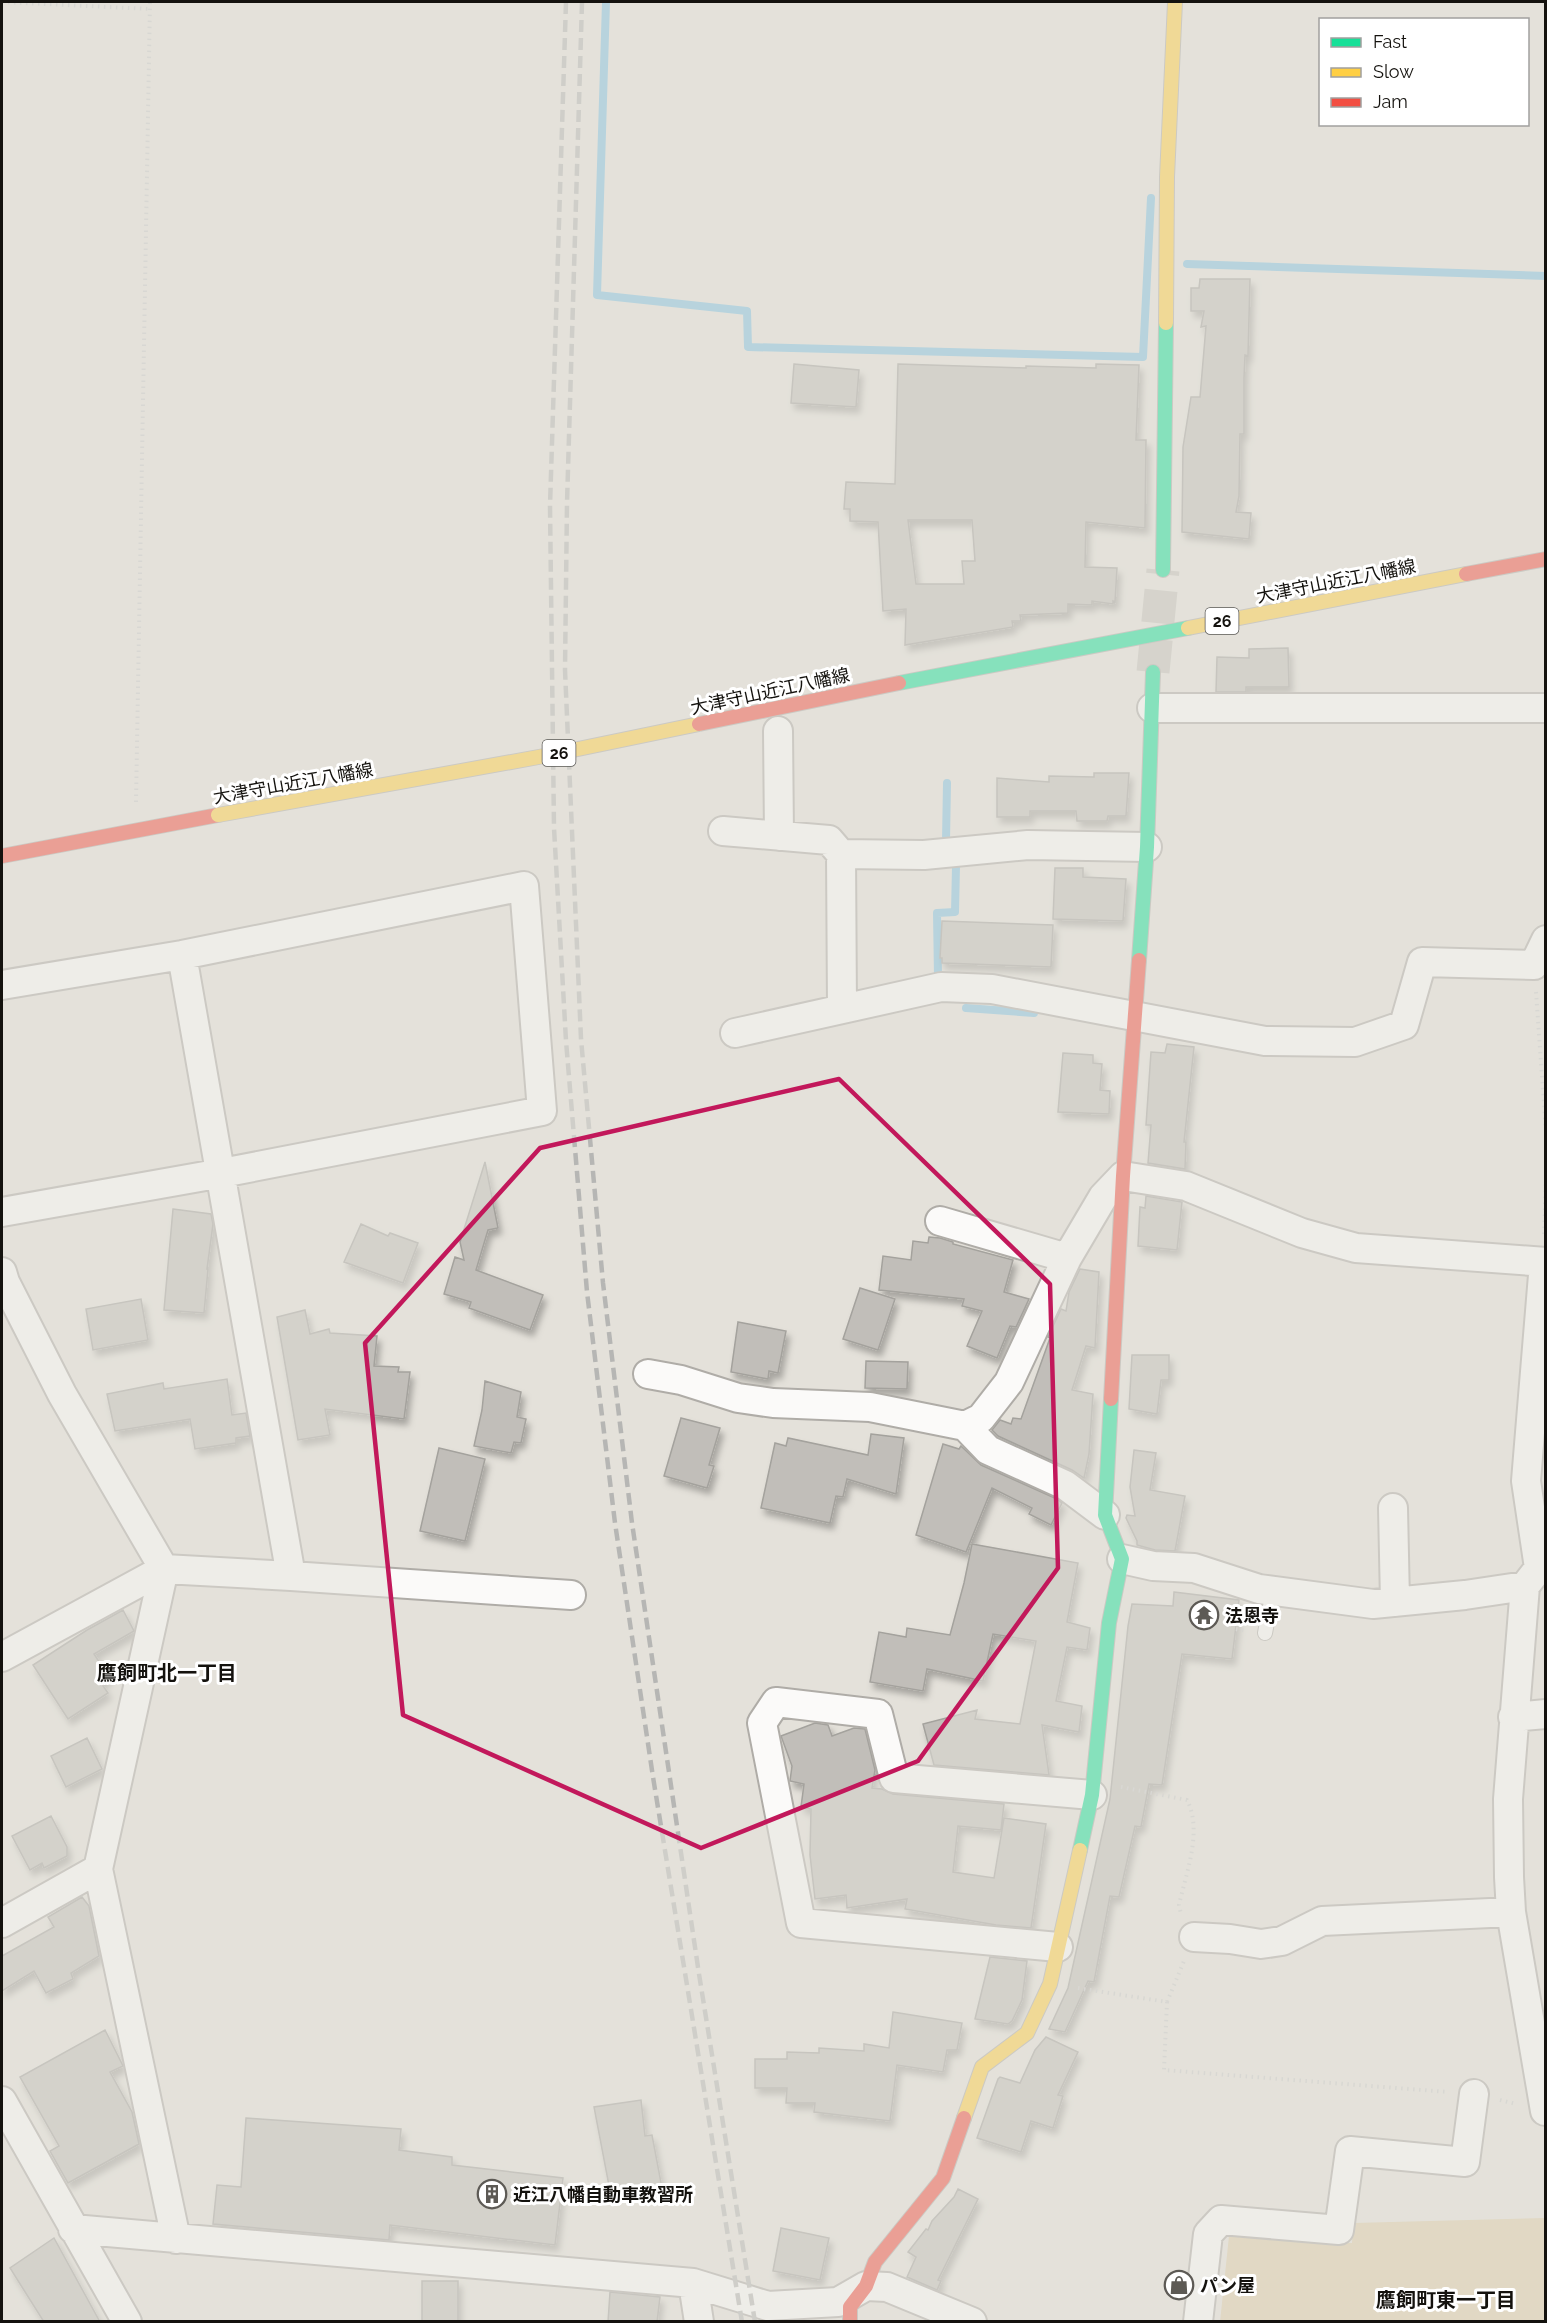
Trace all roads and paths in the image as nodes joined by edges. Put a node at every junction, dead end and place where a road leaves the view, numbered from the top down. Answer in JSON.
{"nodes":[{"id":1,"x":2,"y":2,"type":"edge"},
{"id":2,"x":150,"y":2,"type":"edge"},
{"id":3,"x":1175,"y":2,"type":"edge"},
{"id":4,"x":150,"y":9,"type":"junction"},
{"id":5,"x":1545,"y":559,"type":"edge"},
{"id":6,"x":1162,"y":570,"type":"tunnel mouth"},
{"id":7,"x":1153,"y":672,"type":"tunnel mouth"},
{"id":8,"x":1152,"y":708,"type":"junction"},
{"id":9,"x":1545,"y":708,"type":"edge"},
{"id":10,"x":778,"y":731,"type":"dead end"},
{"id":11,"x":136,"y":831,"type":"junction"},
{"id":12,"x":723,"y":831,"type":"dead end"},
{"id":13,"x":779,"y":836,"type":"junction"},
{"id":14,"x":1147,"y":847,"type":"junction"},
{"id":15,"x":841,"y":854,"type":"junction"},
{"id":16,"x":2,"y":856,"type":"edge"},
{"id":17,"x":1540,"y":952,"type":"edge"},
{"id":18,"x":182,"y":955,"type":"junction"},
{"id":19,"x":2,"y":985,"type":"edge"},
{"id":20,"x":842,"y":1008,"type":"junction"},
{"id":21,"x":1134,"y":1016,"type":"junction"},
{"id":22,"x":735,"y":1033,"type":"dead end"},
{"id":23,"x":1545,"y":1132,"type":"edge"},
{"id":24,"x":222,"y":1173,"type":"junction"},
{"id":25,"x":1123,"y":1176,"type":"junction"},
{"id":26,"x":1545,"y":1178,"type":"edge"},
{"id":27,"x":2,"y":1212,"type":"edge"},
{"id":28,"x":940,"y":1221,"type":"dead end"},
{"id":29,"x":1067,"y":1258,"type":"junction"},
{"id":30,"x":1545,"y":1263,"type":"edge"},
{"id":31,"x":2,"y":1272,"type":"edge"},
{"id":32,"x":648,"y":1374,"type":"dead end"},
{"id":33,"x":965,"y":1425,"type":"junction"},
{"id":34,"x":1393,"y":1508,"type":"dead end"},
{"id":35,"x":1105,"y":1515,"type":"junction"},
{"id":36,"x":1122,"y":1559,"type":"junction"},
{"id":37,"x":164,"y":1569,"type":"junction"},
{"id":38,"x":291,"y":1576,"type":"junction"},
{"id":39,"x":1525,"y":1586,"type":"junction"},
{"id":40,"x":1273,"y":1591,"type":"junction"},
{"id":41,"x":570,"y":1595,"type":"dead end"},
{"id":42,"x":1395,"y":1602,"type":"junction"},
{"id":43,"x":1265,"y":1633,"type":"dead end"},
{"id":44,"x":2,"y":1657,"type":"edge"},
{"id":45,"x":1545,"y":1714,"type":"edge"},
{"id":46,"x":1513,"y":1718,"type":"junction"},
{"id":47,"x":1092,"y":1788,"type":"junction"},
{"id":48,"x":98,"y":1869,"type":"junction"},
{"id":49,"x":1511,"y":1912,"type":"junction"},
{"id":50,"x":2,"y":1923,"type":"edge"},
{"id":51,"x":1194,"y":1937,"type":"junction"},
{"id":52,"x":1058,"y":1947,"type":"junction"},
{"id":53,"x":1050,"y":1984,"type":"junction"},
{"id":54,"x":1167,"y":2002,"type":"junction"},
{"id":55,"x":1474,"y":2094,"type":"junction"},
{"id":56,"x":2,"y":2101,"type":"edge"},
{"id":57,"x":1545,"y":2111,"type":"edge"},
{"id":58,"x":73,"y":2229,"type":"junction"},
{"id":59,"x":176,"y":2239,"type":"junction"},
{"id":60,"x":693,"y":2283,"type":"junction"},
{"id":61,"x":866,"y":2286,"type":"junction"},
{"id":62,"x":127,"y":2322,"type":"edge"},
{"id":63,"x":699,"y":2322,"type":"edge"},
{"id":64,"x":850,"y":2322,"type":"edge"},
{"id":65,"x":972,"y":2322,"type":"edge"},
{"id":66,"x":1198,"y":2322,"type":"edge"}],
"edges":[{"from":1,"to":4,"type":"path"},
{"from":2,"to":4,"type":"path"},
{"from":3,"to":6,"type":"street"},
{"from":4,"to":11,"type":"path"},
{"from":5,"to":11,"type":"street","name":"大津守山近江八幡線","number":"26","bridge":true},
{"from":7,"to":8,"type":"street"},
{"from":8,"to":9,"type":"street"},
{"from":8,"to":14,"type":"street"},
{"from":10,"to":13,"type":"street"},
{"from":11,"to":16,"type":"street","name":"大津守山近江八幡線","number":"26"},
{"from":12,"to":13,"type":"street"},
{"from":13,"to":15,"type":"street"},
{"from":14,"to":15,"type":"street"},
{"from":14,"to":21,"type":"street"},
{"from":15,"to":20,"type":"street"},
{"from":17,"to":21,"type":"street"},
{"from":17,"to":23,"type":"path"},
{"from":18,"to":19,"type":"street"},
{"from":18,"to":24,"type":"street"},
{"from":18,"to":24,"type":"street"},
{"from":20,"to":21,"type":"street"},
{"from":20,"to":22,"type":"street"},
{"from":21,"to":25,"type":"street"},
{"from":24,"to":27,"type":"street"},
{"from":24,"to":38,"type":"street"},
{"from":25,"to":29,"type":"street"},
{"from":25,"to":30,"type":"street"},
{"from":25,"to":35,"type":"street"},
{"from":26,"to":30,"type":"path"},
{"from":28,"to":29,"type":"street"},
{"from":29,"to":33,"type":"street"},
{"from":30,"to":39,"type":"street"},
{"from":31,"to":37,"type":"street"},
{"from":32,"to":33,"type":"street"},
{"from":33,"to":35,"type":"street"},
{"from":34,"to":42,"type":"street"},
{"from":35,"to":36,"type":"street"},
{"from":36,"to":40,"type":"street"},
{"from":36,"to":47,"type":"street"},
{"from":37,"to":38,"type":"street"},
{"from":37,"to":44,"type":"street"},
{"from":37,"to":48,"type":"street"},
{"from":38,"to":41,"type":"street"},
{"from":39,"to":42,"type":"street"},
{"from":39,"to":46,"type":"street"},
{"from":40,"to":42,"type":"street"},
{"from":40,"to":43,"type":"lane"},
{"from":45,"to":46,"type":"street"},
{"from":46,"to":49,"type":"street"},
{"from":47,"to":51,"type":"path"},
{"from":47,"to":52,"type":"street"},
{"from":47,"to":52,"type":"street"},
{"from":48,"to":50,"type":"street"},
{"from":48,"to":59,"type":"street"},
{"from":49,"to":51,"type":"street"},
{"from":49,"to":57,"type":"street"},
{"from":51,"to":54,"type":"path"},
{"from":52,"to":53,"type":"street"},
{"from":53,"to":54,"type":"path"},
{"from":53,"to":61,"type":"street"},
{"from":54,"to":55,"type":"path"},
{"from":55,"to":57,"type":"path"},
{"from":55,"to":66,"type":"street"},
{"from":56,"to":58,"type":"street"},
{"from":58,"to":59,"type":"street"},
{"from":58,"to":62,"type":"street"},
{"from":59,"to":60,"type":"street"},
{"from":60,"to":61,"type":"street"},
{"from":60,"to":63,"type":"street"},
{"from":61,"to":64,"type":"street"},
{"from":61,"to":65,"type":"street"}]}
